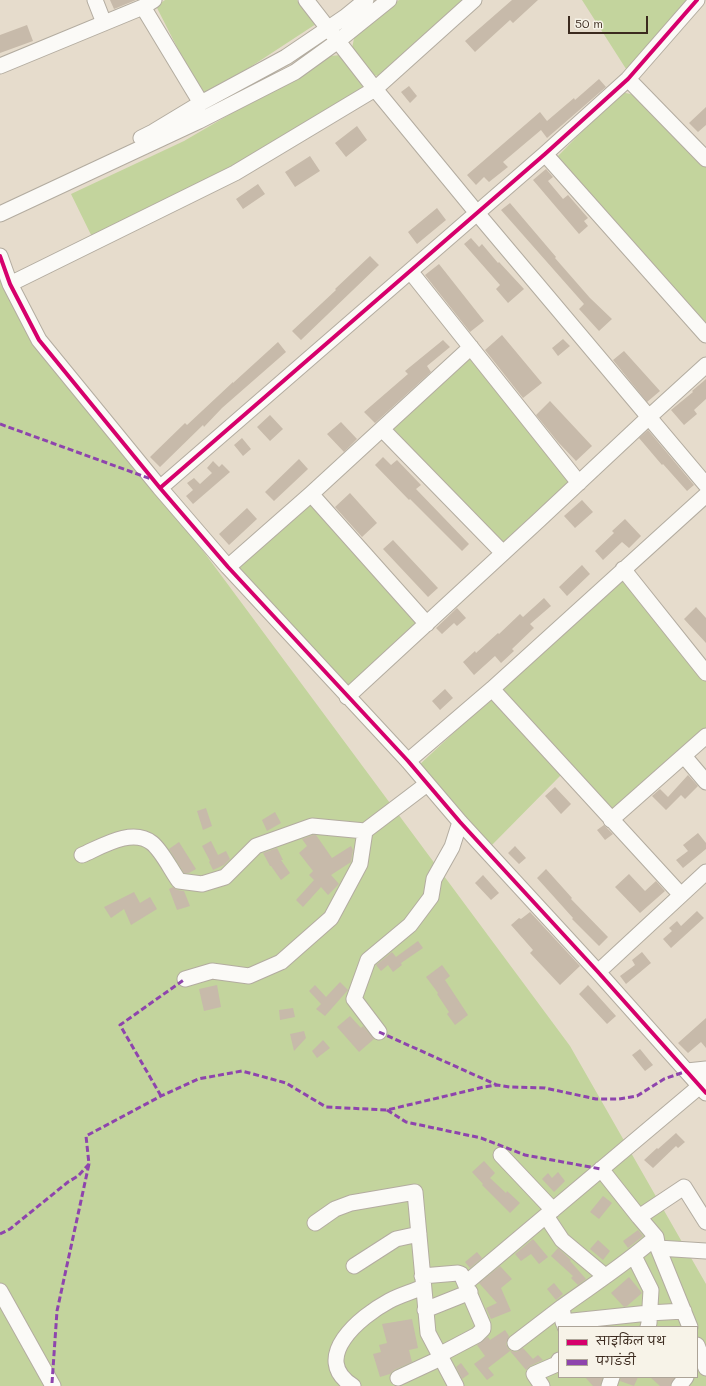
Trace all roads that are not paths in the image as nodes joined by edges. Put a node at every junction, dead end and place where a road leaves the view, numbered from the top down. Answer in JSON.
{"nodes":[{"id":1,"x":95,"y":0,"type":"edge"},
{"id":2,"x":306,"y":0,"type":"edge"},
{"id":3,"x":366,"y":0,"type":"edge"},
{"id":4,"x":389,"y":0,"type":"edge"},
{"id":5,"x":474,"y":0,"type":"edge"},
{"id":6,"x":697,"y":0,"type":"edge"},
{"id":7,"x":148,"y":3,"type":"edge"},
{"id":8,"x":104,"y":23,"type":"junction"},
{"id":9,"x":328,"y":28,"type":"junction"},
{"id":10,"x":338,"y":41,"type":"junction"},
{"id":11,"x":0,"y":66,"type":"edge"},
{"id":12,"x":628,"y":79,"type":"junction"},
{"id":13,"x":375,"y":89,"type":"junction"},
{"id":14,"x":211,"y":104,"type":"junction"},
{"id":15,"x":545,"y":154,"type":"junction"},
{"id":16,"x":706,"y":159,"type":"edge"},
{"id":17,"x":0,"y":203,"type":"edge"},
{"id":18,"x":477,"y":213,"type":"junction"},
{"id":19,"x":0,"y":214,"type":"edge"},
{"id":20,"x":0,"y":256,"type":"edge"},
{"id":21,"x":410,"y":271,"type":"junction"},
{"id":22,"x":10,"y":284,"type":"junction"},
{"id":23,"x":706,"y":335,"type":"edge"},
{"id":24,"x":471,"y":347,"type":"junction"},
{"id":25,"x":706,"y":365,"type":"edge"},
{"id":26,"x":649,"y":417,"type":"junction"},
{"id":27,"x":382,"y":429,"type":"junction"},
{"id":28,"x":579,"y":483,"type":"junction"},
{"id":29,"x":706,"y":485,"type":"edge"},
{"id":30,"x":160,"y":488,"type":"junction"},
{"id":31,"x":311,"y":494,"type":"junction"},
{"id":32,"x":706,"y":495,"type":"edge"},
{"id":33,"x":503,"y":553,"type":"junction"},
{"id":34,"x":228,"y":567,"type":"junction"},
{"id":35,"x":623,"y":569,"type":"junction"},
{"id":36,"x":427,"y":624,"type":"junction"},
{"id":37,"x":706,"y":673,"type":"edge"},
{"id":38,"x":492,"y":689,"type":"junction"},
{"id":39,"x":347,"y":697,"type":"junction"},
{"id":40,"x":706,"y":736,"type":"edge"},
{"id":41,"x":684,"y":756,"type":"junction"},
{"id":42,"x":408,"y":761,"type":"junction"},
{"id":43,"x":706,"y":782,"type":"edge"},
{"id":44,"x":427,"y":784,"type":"junction"},
{"id":45,"x":611,"y":820,"type":"junction"},
{"id":46,"x":460,"y":822,"type":"junction"},
{"id":47,"x":365,"y":831,"type":"junction"},
{"id":48,"x":82,"y":856,"type":"dead end"},
{"id":49,"x":706,"y":872,"type":"edge"},
{"id":50,"x":681,"y":895,"type":"junction"},
{"id":51,"x":598,"y":972,"type":"junction"},
{"id":52,"x":185,"y":980,"type":"dead end"},
{"id":53,"x":379,"y":1032,"type":"dead end"},
{"id":54,"x":706,"y":1068,"type":"edge"},
{"id":55,"x":687,"y":1071,"type":"junction"},
{"id":56,"x":704,"y":1087,"type":"edge"},
{"id":57,"x":501,"y":1155,"type":"dead end"},
{"id":58,"x":601,"y":1169,"type":"junction"},
{"id":59,"x":549,"y":1213,"type":"junction"},
{"id":60,"x":639,"y":1217,"type":"junction"},
{"id":61,"x":706,"y":1222,"type":"edge"},
{"id":62,"x":314,"y":1223,"type":"dead end"},
{"id":63,"x":419,"y":1234,"type":"junction"},
{"id":64,"x":657,"y":1243,"type":"junction"},
{"id":65,"x":706,"y":1251,"type":"edge"},
{"id":66,"x":634,"y":1256,"type":"junction"},
{"id":67,"x":354,"y":1266,"type":"dead end"},
{"id":68,"x":605,"y":1276,"type":"junction"},
{"id":69,"x":423,"y":1282,"type":"junction"},
{"id":70,"x":468,"y":1288,"type":"junction"},
{"id":71,"x":0,"y":1291,"type":"edge"},
{"id":72,"x":425,"y":1310,"type":"junction"},
{"id":73,"x":684,"y":1311,"type":"junction"},
{"id":74,"x":563,"y":1319,"type":"edge"},
{"id":75,"x":648,"y":1320,"type":"edge"},
{"id":76,"x":690,"y":1326,"type":"edge"},
{"id":77,"x":515,"y":1343,"type":"dead end"},
{"id":78,"x":698,"y":1348,"type":"edge"},
{"id":79,"x":440,"y":1356,"type":"junction"},
{"id":80,"x":558,"y":1364,"type":"edge"},
{"id":81,"x":706,"y":1369,"type":"edge"},
{"id":82,"x":398,"y":1378,"type":"dead end"},
{"id":83,"x":685,"y":1378,"type":"edge"},
{"id":84,"x":534,"y":1382,"type":"edge"},
{"id":85,"x":53,"y":1386,"type":"edge"},
{"id":86,"x":353,"y":1386,"type":"edge"},
{"id":87,"x":456,"y":1386,"type":"edge"},
{"id":88,"x":678,"y":1386,"type":"edge"}],
"edges":[{"from":1,"to":8,"type":"street"},
{"from":2,"to":9,"type":"street"},
{"from":3,"to":9,"type":"street"},
{"from":4,"to":10,"type":"street"},
{"from":5,"to":13,"type":"street"},
{"from":6,"to":12,"type":"street"},
{"from":7,"to":8,"type":"street"},
{"from":7,"to":14,"type":"street"},
{"from":8,"to":11,"type":"street"},
{"from":9,"to":10,"type":"street"},
{"from":9,"to":14,"type":"street"},
{"from":10,"to":13,"type":"street"},
{"from":10,"to":14,"type":"street"},
{"from":12,"to":15,"type":"street"},
{"from":12,"to":16,"type":"street"},
{"from":13,"to":18,"type":"street"},
{"from":13,"to":22,"type":"street"},
{"from":14,"to":17,"type":"street"},
{"from":14,"to":19,"type":"street"},
{"from":15,"to":18,"type":"street"},
{"from":15,"to":23,"type":"street"},
{"from":18,"to":21,"type":"street"},
{"from":18,"to":26,"type":"street"},
{"from":20,"to":22,"type":"street"},
{"from":21,"to":24,"type":"street"},
{"from":21,"to":30,"type":"street"},
{"from":22,"to":30,"type":"street"},
{"from":24,"to":27,"type":"street"},
{"from":24,"to":28,"type":"street"},
{"from":25,"to":26,"type":"street"},
{"from":26,"to":28,"type":"street"},
{"from":26,"to":29,"type":"street"},
{"from":27,"to":31,"type":"street"},
{"from":27,"to":33,"type":"street"},
{"from":28,"to":33,"type":"street"},
{"from":30,"to":34,"type":"street"},
{"from":31,"to":34,"type":"street"},
{"from":31,"to":36,"type":"street"},
{"from":32,"to":35,"type":"street"},
{"from":33,"to":36,"type":"street"},
{"from":34,"to":39,"type":"street"},
{"from":35,"to":37,"type":"street"},
{"from":35,"to":38,"type":"street"},
{"from":36,"to":39,"type":"street"},
{"from":38,"to":42,"type":"street"},
{"from":38,"to":45,"type":"street"},
{"from":39,"to":42,"type":"street"},
{"from":40,"to":41,"type":"street"},
{"from":41,"to":43,"type":"street"},
{"from":41,"to":45,"type":"street"},
{"from":42,"to":44,"type":"street"},
{"from":44,"to":46,"type":"street"},
{"from":44,"to":47,"type":"street"},
{"from":45,"to":50,"type":"street"},
{"from":46,"to":51,"type":"street"},
{"from":46,"to":53,"type":"street"},
{"from":47,"to":48,"type":"street"},
{"from":47,"to":52,"type":"street"},
{"from":49,"to":50,"type":"street"},
{"from":50,"to":51,"type":"street"},
{"from":51,"to":55,"type":"street"},
{"from":54,"to":55,"type":"street"},
{"from":55,"to":56,"type":"street"},
{"from":56,"to":58,"type":"street"},
{"from":57,"to":59,"type":"street"},
{"from":58,"to":59,"type":"street"},
{"from":58,"to":60,"type":"street"},
{"from":59,"to":68,"type":"street"},
{"from":59,"to":70,"type":"street"},
{"from":60,"to":61,"type":"street"},
{"from":60,"to":64,"type":"street"},
{"from":62,"to":63,"type":"street"},
{"from":63,"to":67,"type":"street"},
{"from":63,"to":69,"type":"street"},
{"from":64,"to":65,"type":"street"},
{"from":64,"to":66,"type":"street"},
{"from":64,"to":73,"type":"street"},
{"from":66,"to":68,"type":"street"},
{"from":66,"to":75,"type":"street"},
{"from":68,"to":74,"type":"street"},
{"from":69,"to":70,"type":"street"},
{"from":69,"to":72,"type":"street"},
{"from":69,"to":86,"type":"street"},
{"from":70,"to":72,"type":"street"},
{"from":70,"to":79,"type":"street"},
{"from":71,"to":85,"type":"street"},
{"from":72,"to":79,"type":"street"},
{"from":73,"to":75,"type":"street"},
{"from":73,"to":76,"type":"street"},
{"from":74,"to":75,"type":"street"},
{"from":74,"to":77,"type":"street"},
{"from":78,"to":81,"type":"street"},
{"from":79,"to":82,"type":"street"},
{"from":79,"to":87,"type":"street"},
{"from":80,"to":84,"type":"street"},
{"from":83,"to":88,"type":"street"}]}
